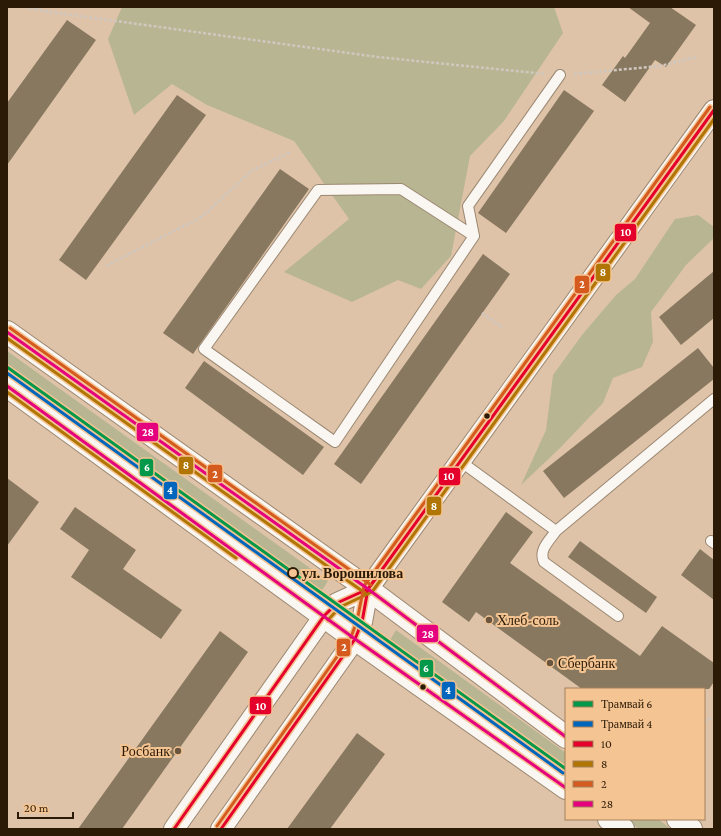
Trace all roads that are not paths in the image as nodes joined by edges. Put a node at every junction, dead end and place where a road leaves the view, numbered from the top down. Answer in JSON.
{"nodes":[{"id":1,"x":560,"y":75,"type":"road end"},
{"id":2,"x":714,"y":110,"type":"edge"},
{"id":3,"x":474,"y":236,"type":"junction"},
{"id":4,"x":7,"y":332,"type":"edge"},
{"id":5,"x":7,"y":386,"type":"edge"},
{"id":6,"x":714,"y":399,"type":"edge"},
{"id":7,"x":460,"y":461,"type":"junction"},
{"id":8,"x":556,"y":531,"type":"junction"},
{"id":9,"x":368,"y":589,"type":"junction"},
{"id":10,"x":324,"y":616,"type":"junction"},
{"id":11,"x":618,"y":616,"type":"dead end"},
{"id":12,"x":355,"y":639,"type":"junction"},
{"id":13,"x":565,"y":736,"type":"edge"},
{"id":14,"x":565,"y":787,"type":"edge"},
{"id":15,"x":610,"y":820,"type":"edge"},
{"id":16,"x":679,"y":820,"type":"edge"},
{"id":17,"x":174,"y":829,"type":"edge"},
{"id":18,"x":221,"y":829,"type":"edge"},
{"id":19,"x":623,"y":829,"type":"edge"},
{"id":20,"x":691,"y":829,"type":"edge"}],
"edges":[{"from":1,"to":3,"type":"lane"},
{"from":2,"to":7,"type":"street"},
{"from":3,"to":3,"type":"lane"},
{"from":4,"to":9,"type":"main road"},
{"from":5,"to":10,"type":"main road"},
{"from":6,"to":8,"type":"lane"},
{"from":7,"to":8,"type":"lane"},
{"from":7,"to":9,"type":"street"},
{"from":8,"to":11,"type":"lane"},
{"from":9,"to":10,"type":"street"},
{"from":9,"to":12,"type":"street"},
{"from":9,"to":13,"type":"main road"},
{"from":10,"to":12,"type":"main road"},
{"from":10,"to":17,"type":"street"},
{"from":12,"to":14,"type":"main road"},
{"from":12,"to":18,"type":"street"},
{"from":15,"to":19,"type":"main road"},
{"from":16,"to":20,"type":"main road"}]}
